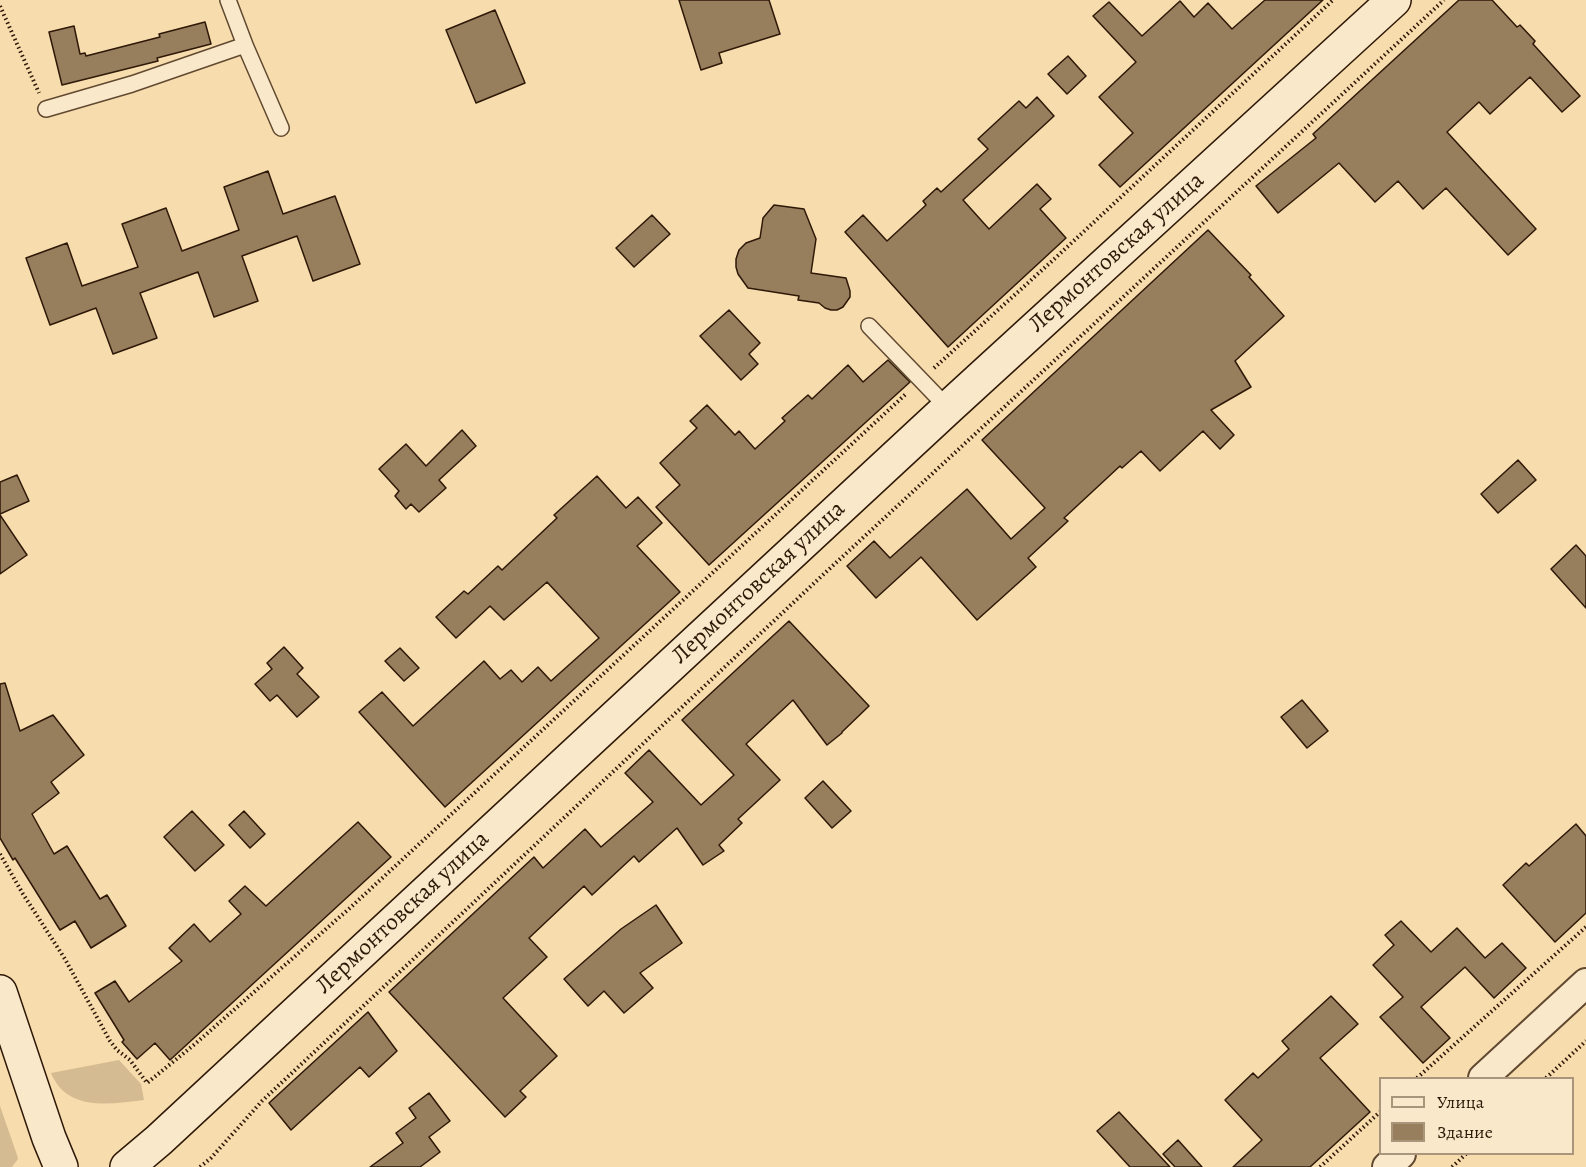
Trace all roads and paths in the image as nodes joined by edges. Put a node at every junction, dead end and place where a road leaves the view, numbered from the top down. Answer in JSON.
{"nodes":[{"id":1,"x":228,"y":0,"type":"edge"},
{"id":2,"x":1333,"y":0,"type":"edge"},
{"id":3,"x":1394,"y":0,"type":"edge"},
{"id":4,"x":1444,"y":0,"type":"edge"},
{"id":5,"x":0,"y":6,"type":"edge"},
{"id":6,"x":245,"y":45,"type":"junction"},
{"id":7,"x":46,"y":109,"type":"joint"},
{"id":8,"x":281,"y":128,"type":"dead end"},
{"id":9,"x":869,"y":326,"type":"dead end"},
{"id":10,"x":921,"y":380,"type":"junction"},
{"id":11,"x":948,"y":408,"type":"junction"},
{"id":12,"x":0,"y":854,"type":"edge"},
{"id":13,"x":1586,"y":927,"type":"edge"},
{"id":14,"x":1586,"y":983,"type":"edge"},
{"id":15,"x":0,"y":992,"type":"edge"},
{"id":16,"x":1586,"y":1041,"type":"edge"},
{"id":17,"x":1418,"y":1077,"type":"edge"},
{"id":18,"x":1484,"y":1077,"type":"edge"},
{"id":19,"x":1547,"y":1077,"type":"edge"},
{"id":20,"x":1379,"y":1113,"type":"edge"},
{"id":21,"x":1400,"y":1155,"type":"edge"},
{"id":22,"x":1465,"y":1155,"type":"edge"},
{"id":23,"x":61,"y":1167,"type":"edge"},
{"id":24,"x":126,"y":1167,"type":"edge"},
{"id":25,"x":200,"y":1167,"type":"edge"},
{"id":26,"x":1320,"y":1167,"type":"edge"},
{"id":27,"x":1387,"y":1167,"type":"edge"},
{"id":28,"x":1452,"y":1167,"type":"edge"}],
"edges":[{"from":1,"to":6,"type":"lane"},
{"from":2,"to":10,"type":"path"},
{"from":3,"to":11,"type":"main road","name":"Лермонтовская улица"},
{"from":4,"to":25,"type":"path"},
{"from":5,"to":7,"type":"path"},
{"from":6,"to":7,"type":"lane"},
{"from":6,"to":8,"type":"lane"},
{"from":9,"to":10,"type":"lane"},
{"from":10,"to":11,"type":"lane"},
{"from":10,"to":12,"type":"path"},
{"from":11,"to":24,"type":"main road","name":"Лермонтовская улица"},
{"from":13,"to":17,"type":"path"},
{"from":14,"to":18,"type":"street"},
{"from":15,"to":23,"type":"main road"},
{"from":16,"to":19,"type":"path"},
{"from":20,"to":26,"type":"path"},
{"from":21,"to":27,"type":"street"},
{"from":22,"to":28,"type":"path"}]}
